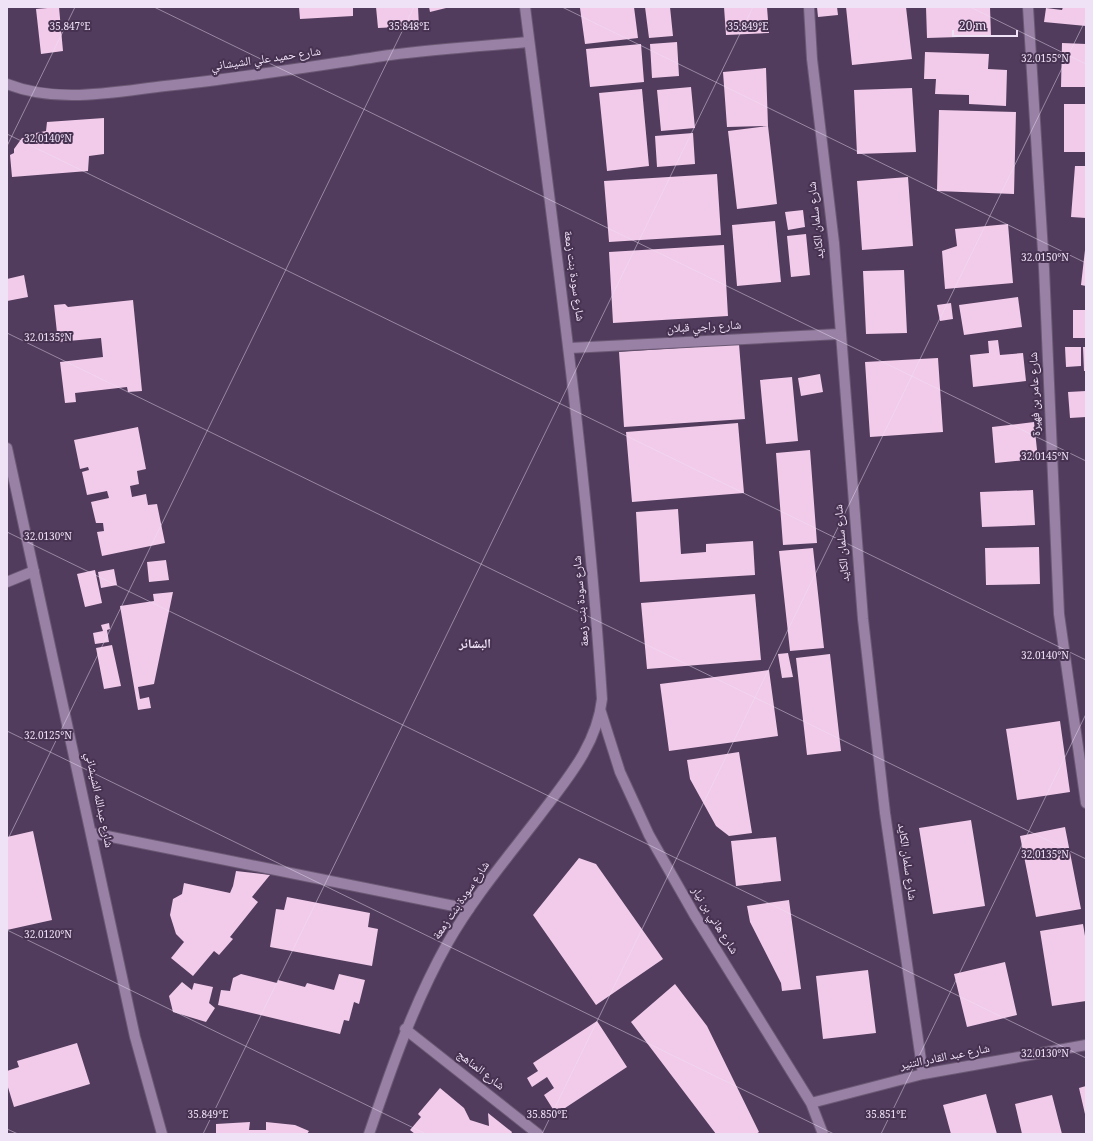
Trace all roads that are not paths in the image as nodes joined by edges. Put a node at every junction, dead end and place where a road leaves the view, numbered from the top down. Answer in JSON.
{"nodes":[{"id":1,"x":524,"y":7,"type":"edge"},
{"id":2,"x":808,"y":7,"type":"edge"},
{"id":3,"x":1028,"y":7,"type":"edge"},
{"id":4,"x":529,"y":42,"type":"junction"},
{"id":5,"x":7,"y":84,"type":"edge"},
{"id":6,"x":839,"y":334,"type":"junction"},
{"id":7,"x":570,"y":348,"type":"junction"},
{"id":8,"x":7,"y":448,"type":"edge"},
{"id":9,"x":34,"y":571,"type":"junction"},
{"id":10,"x":7,"y":582,"type":"edge"},
{"id":11,"x":601,"y":712,"type":"junction"},
{"id":12,"x":1086,"y":803,"type":"edge"},
{"id":13,"x":92,"y":833,"type":"junction"},
{"id":14,"x":469,"y":909,"type":"junction"},
{"id":15,"x":406,"y":1029,"type":"junction"},
{"id":16,"x":1086,"y":1045,"type":"edge"},
{"id":17,"x":923,"y":1074,"type":"junction"},
{"id":18,"x":811,"y":1103,"type":"junction"},
{"id":19,"x":162,"y":1134,"type":"edge"},
{"id":20,"x":369,"y":1134,"type":"edge"},
{"id":21,"x":538,"y":1134,"type":"edge"},
{"id":22,"x":823,"y":1134,"type":"edge"}],
"edges":[{"from":1,"to":4,"type":"street","name":"شارع سودة بنت زمعة"},
{"from":2,"to":6,"type":"street","name":"شارع سلمان الكايد"},
{"from":3,"to":12,"type":"street","name":"شارع عامر بن فهيرة"},
{"from":4,"to":5,"type":"street","name":"شارع حميد علي الشيشاني"},
{"from":4,"to":7,"type":"street","name":"شارع سودة بنت زمعة"},
{"from":6,"to":7,"type":"street","name":"شارع راجي قبلان"},
{"from":6,"to":17,"type":"street","name":"شارع سلمان الكايد"},
{"from":7,"to":11,"type":"street","name":"شارع سودة بنت زمعة"},
{"from":8,"to":9,"type":"street","name":"شارع عبدالله الشيشاني"},
{"from":9,"to":10,"type":"street"},
{"from":9,"to":13,"type":"street","name":"شارع عبدالله الشيشاني"},
{"from":11,"to":14,"type":"street","name":"شارع سودة بنت زمعة"},
{"from":11,"to":18,"type":"street","name":"شارع هاني بن نيار"},
{"from":13,"to":14,"type":"street"},
{"from":13,"to":19,"type":"street","name":"شارع عبدالله الشيشاني"},
{"from":14,"to":15,"type":"street","name":"شارع سودة بنت زمعة"},
{"from":15,"to":20,"type":"street","name":"شارع سودة بنت زمعة"},
{"from":15,"to":21,"type":"street","name":"شارع المناهج"},
{"from":16,"to":17,"type":"street","name":"شارع عبد القادر التنير"},
{"from":17,"to":18,"type":"street","name":"شارع عبد القادر التنير"},
{"from":18,"to":22,"type":"street","name":"شارع هاني بن نيار"}]}
